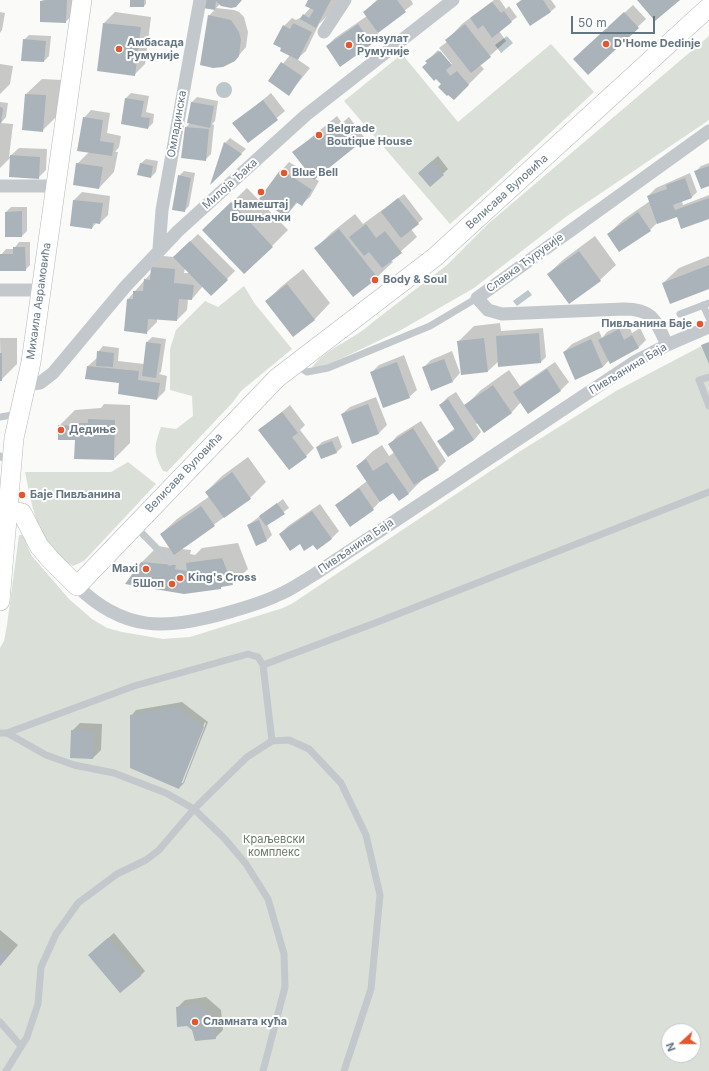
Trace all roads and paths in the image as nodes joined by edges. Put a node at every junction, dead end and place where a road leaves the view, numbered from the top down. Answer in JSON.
{"nodes":[{"id":1,"x":82,"y":0,"type":"edge"},
{"id":2,"x":200,"y":0,"type":"edge"},
{"id":3,"x":344,"y":0,"type":"edge"},
{"id":4,"x":453,"y":0,"type":"edge"},
{"id":5,"x":709,"y":7,"type":"edge"},
{"id":6,"x":324,"y":32,"type":"dead end"},
{"id":7,"x":709,"y":131,"type":"edge"},
{"id":8,"x":0,"y":186,"type":"edge"},
{"id":9,"x":56,"y":186,"type":"junction"},
{"id":10,"x":159,"y":249,"type":"junction"},
{"id":11,"x":0,"y":290,"type":"edge"},
{"id":12,"x":40,"y":290,"type":"junction"},
{"id":13,"x":477,"y":298,"type":"junction"},
{"id":14,"x":706,"y":304,"type":"edge"},
{"id":15,"x":680,"y":314,"type":"dead end"},
{"id":16,"x":709,"y":318,"type":"edge"},
{"id":17,"x":709,"y":327,"type":"edge"},
{"id":18,"x":667,"y":345,"type":"junction"},
{"id":19,"x":294,"y":364,"type":"junction"},
{"id":20,"x":709,"y":377,"type":"edge"},
{"id":21,"x":26,"y":385,"type":"junction"},
{"id":22,"x":709,"y":406,"type":"edge"},
{"id":23,"x":19,"y":414,"type":"junction"},
{"id":24,"x":0,"y":417,"type":"edge"},
{"id":25,"x":6,"y":459,"type":"edge"},
{"id":26,"x":709,"y":492,"type":"edge"},
{"id":27,"x":8,"y":510,"type":"junction"},
{"id":28,"x":134,"y":526,"type":"junction"},
{"id":29,"x":170,"y":562,"type":"dead end"},
{"id":30,"x":77,"y":586,"type":"junction"},
{"id":31,"x":0,"y":601,"type":"edge"},
{"id":32,"x":263,"y":665,"type":"junction"},
{"id":33,"x":3,"y":733,"type":"edge"},
{"id":34,"x":272,"y":742,"type":"junction"},
{"id":35,"x":194,"y":809,"type":"junction"},
{"id":36,"x":0,"y":1022,"type":"edge"},
{"id":37,"x":21,"y":1046,"type":"junction"},
{"id":38,"x":6,"y":1071,"type":"edge"},
{"id":39,"x":263,"y":1071,"type":"edge"},
{"id":40,"x":344,"y":1071,"type":"edge"}],
"edges":[{"from":1,"to":9,"type":"street","name":"Михаила Аврамовића"},
{"from":2,"to":10,"type":"street","name":"Омладинска"},
{"from":3,"to":6,"type":"street"},
{"from":4,"to":10,"type":"street","name":"Милоја Ђака"},
{"from":5,"to":19,"type":"street","name":"Велисава Вуловића"},
{"from":7,"to":13,"type":"street","name":"Славка Ћурувије"},
{"from":8,"to":9,"type":"street"},
{"from":9,"to":12,"type":"street","name":"Михаила Аврамовића"},
{"from":10,"to":21,"type":"street","name":"Милоја Ђака"},
{"from":11,"to":12,"type":"street"},
{"from":12,"to":21,"type":"street","name":"Михаила Аврамовића"},
{"from":13,"to":18,"type":"street","name":"Славка Ћурувије"},
{"from":13,"to":19,"type":"lane"},
{"from":14,"to":15,"type":"lane"},
{"from":14,"to":16,"type":"lane"},
{"from":17,"to":18,"type":"street","name":"Пивљанина Баја"},
{"from":18,"to":30,"type":"street","name":"Пивљанина Баја"},
{"from":19,"to":28,"type":"street","name":"Велисава Вуловића"},
{"from":20,"to":22,"type":"lane"},
{"from":21,"to":23,"type":"street","name":"Михаила Аврамовића"},
{"from":23,"to":24,"type":"lane"},
{"from":23,"to":25,"type":"street","name":"Михаила Аврамовића"},
{"from":25,"to":27,"type":"street","name":"Михаила Аврамовића"},
{"from":26,"to":32,"type":"lane"},
{"from":27,"to":30,"type":"street","name":"Пивљанина Баја"},
{"from":27,"to":31,"type":"street","name":"Михаила Аврамовића"},
{"from":28,"to":29,"type":"lane"},
{"from":28,"to":30,"type":"street","name":"Велисава Вуловића"},
{"from":32,"to":33,"type":"lane"},
{"from":32,"to":34,"type":"lane"},
{"from":33,"to":35,"type":"lane"},
{"from":34,"to":35,"type":"lane"},
{"from":34,"to":40,"type":"lane"},
{"from":35,"to":37,"type":"lane"},
{"from":35,"to":39,"type":"lane"},
{"from":36,"to":37,"type":"lane"},
{"from":37,"to":38,"type":"lane"}]}
